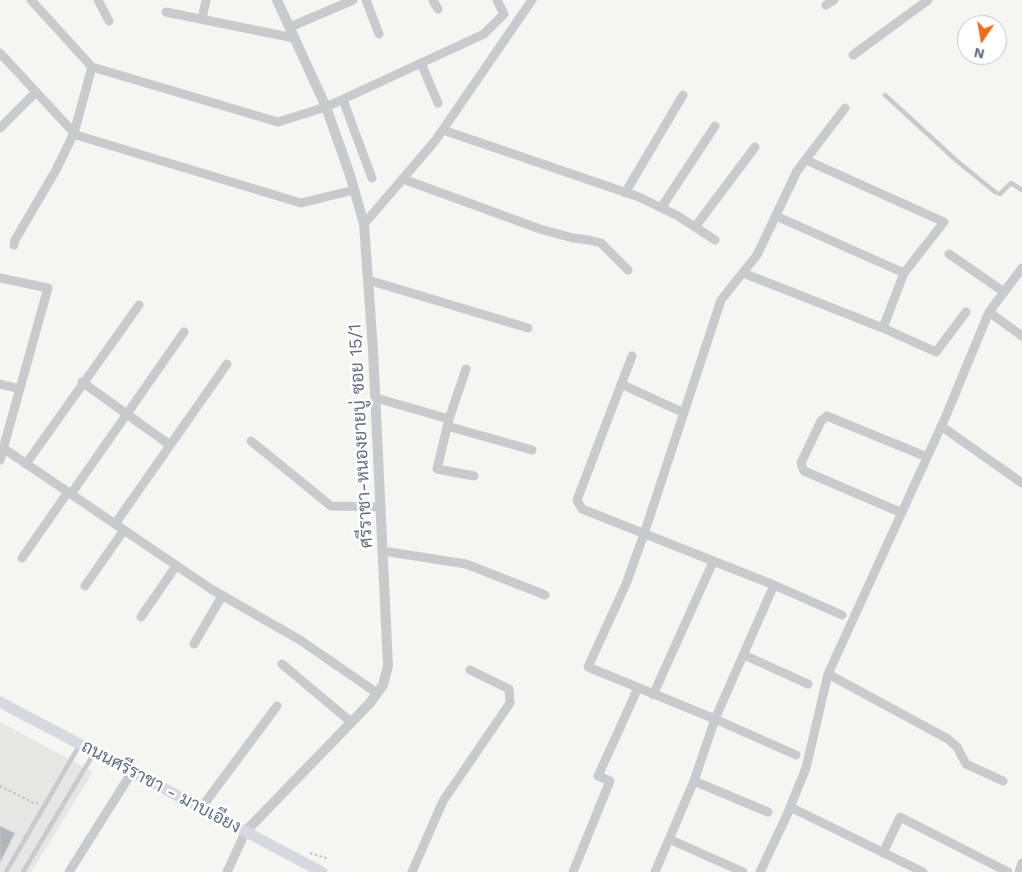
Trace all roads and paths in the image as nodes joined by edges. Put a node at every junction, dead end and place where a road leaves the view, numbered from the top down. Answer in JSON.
{"nodes":[{"id":1,"x":31,"y":0,"type":"edge"},
{"id":2,"x":98,"y":0,"type":"edge"},
{"id":3,"x":206,"y":0,"type":"edge"},
{"id":4,"x":277,"y":0,"type":"edge"},
{"id":5,"x":354,"y":0,"type":"edge"},
{"id":6,"x":366,"y":0,"type":"edge"},
{"id":7,"x":433,"y":0,"type":"edge"},
{"id":8,"x":497,"y":0,"type":"edge"},
{"id":9,"x":532,"y":0,"type":"edge"},
{"id":10,"x":928,"y":0,"type":"edge"},
{"id":11,"x":438,"y":9,"type":"dead end"},
{"id":12,"x":166,"y":12,"type":"dead end"},
{"id":13,"x":202,"y":19,"type":"junction"},
{"id":14,"x":109,"y":21,"type":"dead end"},
{"id":15,"x":290,"y":27,"type":"junction"},
{"id":16,"x":379,"y":34,"type":"dead end"},
{"id":17,"x":294,"y":38,"type":"junction"},
{"id":18,"x":0,"y":53,"type":"edge"},
{"id":19,"x":853,"y":55,"type":"dead end"},
{"id":20,"x":421,"y":62,"type":"junction"},
{"id":21,"x":92,"y":67,"type":"junction"},
{"id":22,"x":36,"y":92,"type":"junction"},
{"id":23,"x":683,"y":95,"type":"dead end"},
{"id":24,"x":885,"y":95,"type":"dead end"},
{"id":25,"x":342,"y":100,"type":"junction"},
{"id":26,"x":438,"y":103,"type":"dead end"},
{"id":27,"x":326,"y":107,"type":"junction"},
{"id":28,"x":845,"y":108,"type":"dead end"},
{"id":29,"x":715,"y":126,"type":"dead end"},
{"id":30,"x":0,"y":128,"type":"edge"},
{"id":31,"x":443,"y":130,"type":"junction"},
{"id":32,"x":74,"y":133,"type":"junction"},
{"id":33,"x":754,"y":147,"type":"dead end"},
{"id":34,"x":806,"y":160,"type":"junction"},
{"id":35,"x":372,"y":178,"type":"dead end"},
{"id":36,"x":403,"y":179,"type":"junction"},
{"id":37,"x":354,"y":190,"type":"junction"},
{"id":38,"x":1022,"y":190,"type":"edge"},
{"id":39,"x":625,"y":193,"type":"junction"},
{"id":40,"x":661,"y":208,"type":"junction"},
{"id":41,"x":776,"y":216,"type":"junction"},
{"id":42,"x":364,"y":224,"type":"junction"},
{"id":43,"x":695,"y":227,"type":"junction"},
{"id":44,"x":715,"y":240,"type":"dead end"},
{"id":45,"x":14,"y":245,"type":"dead end"},
{"id":46,"x":949,"y":254,"type":"dead end"},
{"id":47,"x":1022,"y":268,"type":"edge"},
{"id":48,"x":9,"y":269,"type":"dead end"},
{"id":49,"x":628,"y":270,"type":"dead end"},
{"id":50,"x":743,"y":273,"type":"junction"},
{"id":51,"x":904,"y":273,"type":"junction"},
{"id":52,"x":3,"y":278,"type":"edge"},
{"id":53,"x":368,"y":280,"type":"junction"},
{"id":54,"x":1004,"y":292,"type":"junction"},
{"id":55,"x":139,"y":305,"type":"dead end"},
{"id":56,"x":966,"y":312,"type":"dead end"},
{"id":57,"x":989,"y":312,"type":"junction"},
{"id":58,"x":528,"y":328,"type":"dead end"},
{"id":59,"x":883,"y":328,"type":"junction"},
{"id":60,"x":184,"y":332,"type":"dead end"},
{"id":61,"x":1022,"y":336,"type":"edge"},
{"id":62,"x":632,"y":356,"type":"dead end"},
{"id":63,"x":227,"y":364,"type":"dead end"},
{"id":64,"x":466,"y":369,"type":"dead end"},
{"id":65,"x":82,"y":382,"type":"junction"},
{"id":66,"x":0,"y":384,"type":"edge"},
{"id":67,"x":621,"y":384,"type":"junction"},
{"id":68,"x":20,"y":389,"type":"junction"},
{"id":69,"x":376,"y":398,"type":"junction"},
{"id":70,"x":684,"y":413,"type":"junction"},
{"id":71,"x":126,"y":414,"type":"junction"},
{"id":72,"x":448,"y":422,"type":"junction"},
{"id":73,"x":941,"y":426,"type":"junction"},
{"id":74,"x":251,"y":441,"type":"dead end"},
{"id":75,"x":170,"y":445,"type":"junction"},
{"id":76,"x":3,"y":448,"type":"junction"},
{"id":77,"x":532,"y":450,"type":"dead end"},
{"id":78,"x":927,"y":457,"type":"junction"},
{"id":79,"x":0,"y":460,"type":"edge"},
{"id":80,"x":26,"y":464,"type":"junction"},
{"id":81,"x":474,"y":476,"type":"dead end"},
{"id":82,"x":1022,"y":482,"type":"edge"},
{"id":83,"x":69,"y":493,"type":"junction"},
{"id":84,"x":381,"y":506,"type":"junction"},
{"id":85,"x":902,"y":513,"type":"junction"},
{"id":86,"x":115,"y":524,"type":"junction"},
{"id":87,"x":124,"y":530,"type":"junction"},
{"id":88,"x":644,"y":534,"type":"junction"},
{"id":89,"x":383,"y":551,"type":"junction"},
{"id":90,"x":22,"y":558,"type":"dead end"},
{"id":91,"x":713,"y":562,"type":"junction"},
{"id":92,"x":176,"y":566,"type":"junction"},
{"id":93,"x":774,"y":585,"type":"junction"},
{"id":94,"x":85,"y":586,"type":"dead end"},
{"id":95,"x":545,"y":595,"type":"dead end"},
{"id":96,"x":222,"y":596,"type":"junction"},
{"id":97,"x":842,"y":615,"type":"dead end"},
{"id":98,"x":141,"y":616,"type":"dead end"},
{"id":99,"x":194,"y":644,"type":"dead end"},
{"id":100,"x":744,"y":655,"type":"junction"},
{"id":101,"x":282,"y":664,"type":"dead end"},
{"id":102,"x":470,"y":670,"type":"dead end"},
{"id":103,"x":828,"y":674,"type":"junction"},
{"id":104,"x":808,"y":684,"type":"dead end"},
{"id":105,"x":638,"y":688,"type":"junction"},
{"id":106,"x":377,"y":693,"type":"junction"},
{"id":107,"x":654,"y":695,"type":"junction"},
{"id":108,"x":0,"y":702,"type":"edge"},
{"id":109,"x":277,"y":706,"type":"dead end"},
{"id":110,"x":715,"y":719,"type":"junction"},
{"id":111,"x":351,"y":722,"type":"junction"},
{"id":112,"x":80,"y":744,"type":"junction"},
{"id":113,"x":95,"y":752,"type":"junction"},
{"id":114,"x":796,"y":755,"type":"dead end"},
{"id":115,"x":132,"y":772,"type":"junction"},
{"id":116,"x":694,"y":781,"type":"junction"},
{"id":117,"x":1003,"y":781,"type":"dead end"},
{"id":118,"x":0,"y":786,"type":"edge"},
{"id":119,"x":41,"y":802,"type":"dead end"},
{"id":120,"x":790,"y":807,"type":"junction"},
{"id":121,"x":201,"y":808,"type":"junction"},
{"id":122,"x":768,"y":812,"type":"dead end"},
{"id":123,"x":246,"y":832,"type":"junction"},
{"id":124,"x":669,"y":839,"type":"junction"},
{"id":125,"x":309,"y":852,"type":"dead end"},
{"id":126,"x":883,"y":853,"type":"junction"},
{"id":127,"x":326,"y":858,"type":"dead end"},
{"id":128,"x":1022,"y":862,"type":"edge"},
{"id":129,"x":997,"y":870,"type":"edge"},
{"id":130,"x":6,"y":872,"type":"edge"},
{"id":131,"x":23,"y":872,"type":"edge"},
{"id":132,"x":69,"y":872,"type":"edge"},
{"id":133,"x":227,"y":872,"type":"edge"},
{"id":134,"x":322,"y":872,"type":"edge"},
{"id":135,"x":412,"y":872,"type":"edge"},
{"id":136,"x":573,"y":872,"type":"edge"},
{"id":137,"x":655,"y":872,"type":"edge"},
{"id":138,"x":743,"y":872,"type":"edge"},
{"id":139,"x":760,"y":872,"type":"edge"},
{"id":140,"x":923,"y":872,"type":"edge"},
{"id":141,"x":1008,"y":872,"type":"edge"},
{"id":142,"x":1019,"y":872,"type":"edge"}],
"edges":[{"from":1,"to":21,"type":"street"},
{"from":2,"to":14,"type":"street"},
{"from":3,"to":13,"type":"street"},
{"from":4,"to":15,"type":"street","name":"ศรีราชา-หนองยายบู่ ซอย 15/1"},
{"from":5,"to":15,"type":"street"},
{"from":6,"to":16,"type":"street"},
{"from":7,"to":11,"type":"street"},
{"from":8,"to":20,"type":"street"},
{"from":9,"to":31,"type":"street"},
{"from":10,"to":19,"type":"street"},
{"from":12,"to":13,"type":"street"},
{"from":13,"to":17,"type":"street"},
{"from":15,"to":17,"type":"street","name":"ศรีราชา-หนองยายบู่ ซอย 15/1"},
{"from":17,"to":27,"type":"street","name":"ศรีราชา-หนองยายบู่ ซอย 15/1"},
{"from":18,"to":22,"type":"street"},
{"from":20,"to":25,"type":"street"},
{"from":20,"to":26,"type":"street"},
{"from":21,"to":27,"type":"street"},
{"from":21,"to":32,"type":"street"},
{"from":22,"to":30,"type":"street"},
{"from":22,"to":32,"type":"street"},
{"from":23,"to":39,"type":"street"},
{"from":24,"to":38,"type":"lane"},
{"from":25,"to":27,"type":"street"},
{"from":25,"to":35,"type":"street"},
{"from":27,"to":37,"type":"street","name":"ศรีราชา-หนองยายบู่ ซอย 15/1"},
{"from":28,"to":34,"type":"street"},
{"from":29,"to":40,"type":"street"},
{"from":31,"to":36,"type":"street"},
{"from":31,"to":39,"type":"street"},
{"from":32,"to":37,"type":"street"},
{"from":32,"to":45,"type":"street"},
{"from":33,"to":43,"type":"street"},
{"from":34,"to":41,"type":"street"},
{"from":34,"to":51,"type":"street"},
{"from":36,"to":42,"type":"street"},
{"from":36,"to":49,"type":"street"},
{"from":37,"to":42,"type":"street","name":"ศรีราชา-หนองยายบู่ ซอย 15/1"},
{"from":39,"to":40,"type":"street"},
{"from":40,"to":43,"type":"street"},
{"from":41,"to":50,"type":"street"},
{"from":41,"to":51,"type":"street"},
{"from":42,"to":53,"type":"street","name":"ศรีราชา-หนองยายบู่ ซอย 15/1"},
{"from":43,"to":44,"type":"street"},
{"from":46,"to":54,"type":"street"},
{"from":47,"to":54,"type":"street"},
{"from":48,"to":52,"type":"street"},
{"from":50,"to":59,"type":"street"},
{"from":50,"to":70,"type":"street"},
{"from":51,"to":59,"type":"street"},
{"from":52,"to":68,"type":"street"},
{"from":53,"to":58,"type":"street"},
{"from":53,"to":69,"type":"street","name":"ศรีราชา-หนองยายบู่ ซอย 15/1"},
{"from":54,"to":57,"type":"street"},
{"from":55,"to":65,"type":"street"},
{"from":56,"to":59,"type":"street"},
{"from":57,"to":61,"type":"street"},
{"from":57,"to":73,"type":"street"},
{"from":60,"to":71,"type":"street"},
{"from":62,"to":67,"type":"street"},
{"from":63,"to":75,"type":"street"},
{"from":64,"to":72,"type":"street"},
{"from":65,"to":71,"type":"street"},
{"from":65,"to":80,"type":"street"},
{"from":66,"to":68,"type":"street"},
{"from":67,"to":70,"type":"street"},
{"from":67,"to":88,"type":"street"},
{"from":68,"to":76,"type":"street"},
{"from":69,"to":72,"type":"street"},
{"from":69,"to":84,"type":"street","name":"ศรีราชา-หนองยายบู่ ซอย 15/1"},
{"from":70,"to":88,"type":"street"},
{"from":71,"to":75,"type":"street"},
{"from":71,"to":83,"type":"street"},
{"from":72,"to":77,"type":"street"},
{"from":72,"to":81,"type":"street"},
{"from":73,"to":78,"type":"street"},
{"from":73,"to":82,"type":"street"},
{"from":74,"to":84,"type":"street"},
{"from":75,"to":86,"type":"street"},
{"from":76,"to":79,"type":"street"},
{"from":76,"to":80,"type":"street"},
{"from":78,"to":85,"type":"street"},
{"from":78,"to":85,"type":"street"},
{"from":80,"to":83,"type":"street"},
{"from":83,"to":86,"type":"street"},
{"from":83,"to":90,"type":"street"},
{"from":84,"to":89,"type":"street","name":"ศรีราชา-หนองยายบู่ ซอย 15/1"},
{"from":85,"to":103,"type":"street"},
{"from":86,"to":87,"type":"street"},
{"from":87,"to":92,"type":"street"},
{"from":87,"to":94,"type":"street"},
{"from":88,"to":91,"type":"street"},
{"from":88,"to":105,"type":"street"},
{"from":89,"to":95,"type":"street"},
{"from":89,"to":106,"type":"street","name":"ศรีราชา-หนองยายบู่ ซอย 15/1"},
{"from":91,"to":93,"type":"street"},
{"from":91,"to":107,"type":"street"},
{"from":92,"to":96,"type":"street"},
{"from":92,"to":98,"type":"street"},
{"from":93,"to":97,"type":"street"},
{"from":93,"to":100,"type":"street"},
{"from":96,"to":99,"type":"street"},
{"from":96,"to":106,"type":"street"},
{"from":100,"to":104,"type":"street"},
{"from":100,"to":110,"type":"street"},
{"from":101,"to":111,"type":"street"},
{"from":102,"to":135,"type":"street"},
{"from":103,"to":117,"type":"street"},
{"from":103,"to":120,"type":"street"},
{"from":105,"to":107,"type":"street"},
{"from":105,"to":136,"type":"street"},
{"from":106,"to":111,"type":"street","name":"ศรีราชา-หนองยายบู่ ซอย 15/1"},
{"from":107,"to":110,"type":"street"},
{"from":108,"to":112,"type":"main road","name":"ถนนศรีราชา - มาบเอียง"},
{"from":109,"to":121,"type":"street"},
{"from":110,"to":114,"type":"street"},
{"from":110,"to":116,"type":"street"},
{"from":111,"to":123,"type":"street","name":"ศรีราชา-หนองยายบู่ ซอย 15/1"},
{"from":112,"to":113,"type":"main road","name":"ถนนศรีราชา - มาบเอียง"},
{"from":112,"to":130,"type":"lane"},
{"from":113,"to":115,"type":"main road","name":"ถนนศรีราชา - มาบเอียง"},
{"from":113,"to":131,"type":"lane"},
{"from":115,"to":121,"type":"main road","name":"ถนนศรีราชา - มาบเอียง"},
{"from":115,"to":132,"type":"street"},
{"from":116,"to":122,"type":"street"},
{"from":116,"to":124,"type":"street"},
{"from":118,"to":119,"type":"path"},
{"from":120,"to":126,"type":"street"},
{"from":120,"to":139,"type":"street"},
{"from":121,"to":123,"type":"main road","name":"ถนนศรีราชา - มาบเอียง"},
{"from":123,"to":133,"type":"street"},
{"from":123,"to":134,"type":"main road","name":"ถนนศรีราชา - มาบเอียง"},
{"from":124,"to":137,"type":"street"},
{"from":124,"to":138,"type":"street"},
{"from":125,"to":127,"type":"path"},
{"from":126,"to":129,"type":"street"},
{"from":126,"to":140,"type":"street"},
{"from":128,"to":142,"type":"street"},
{"from":129,"to":141,"type":"street"}]}
